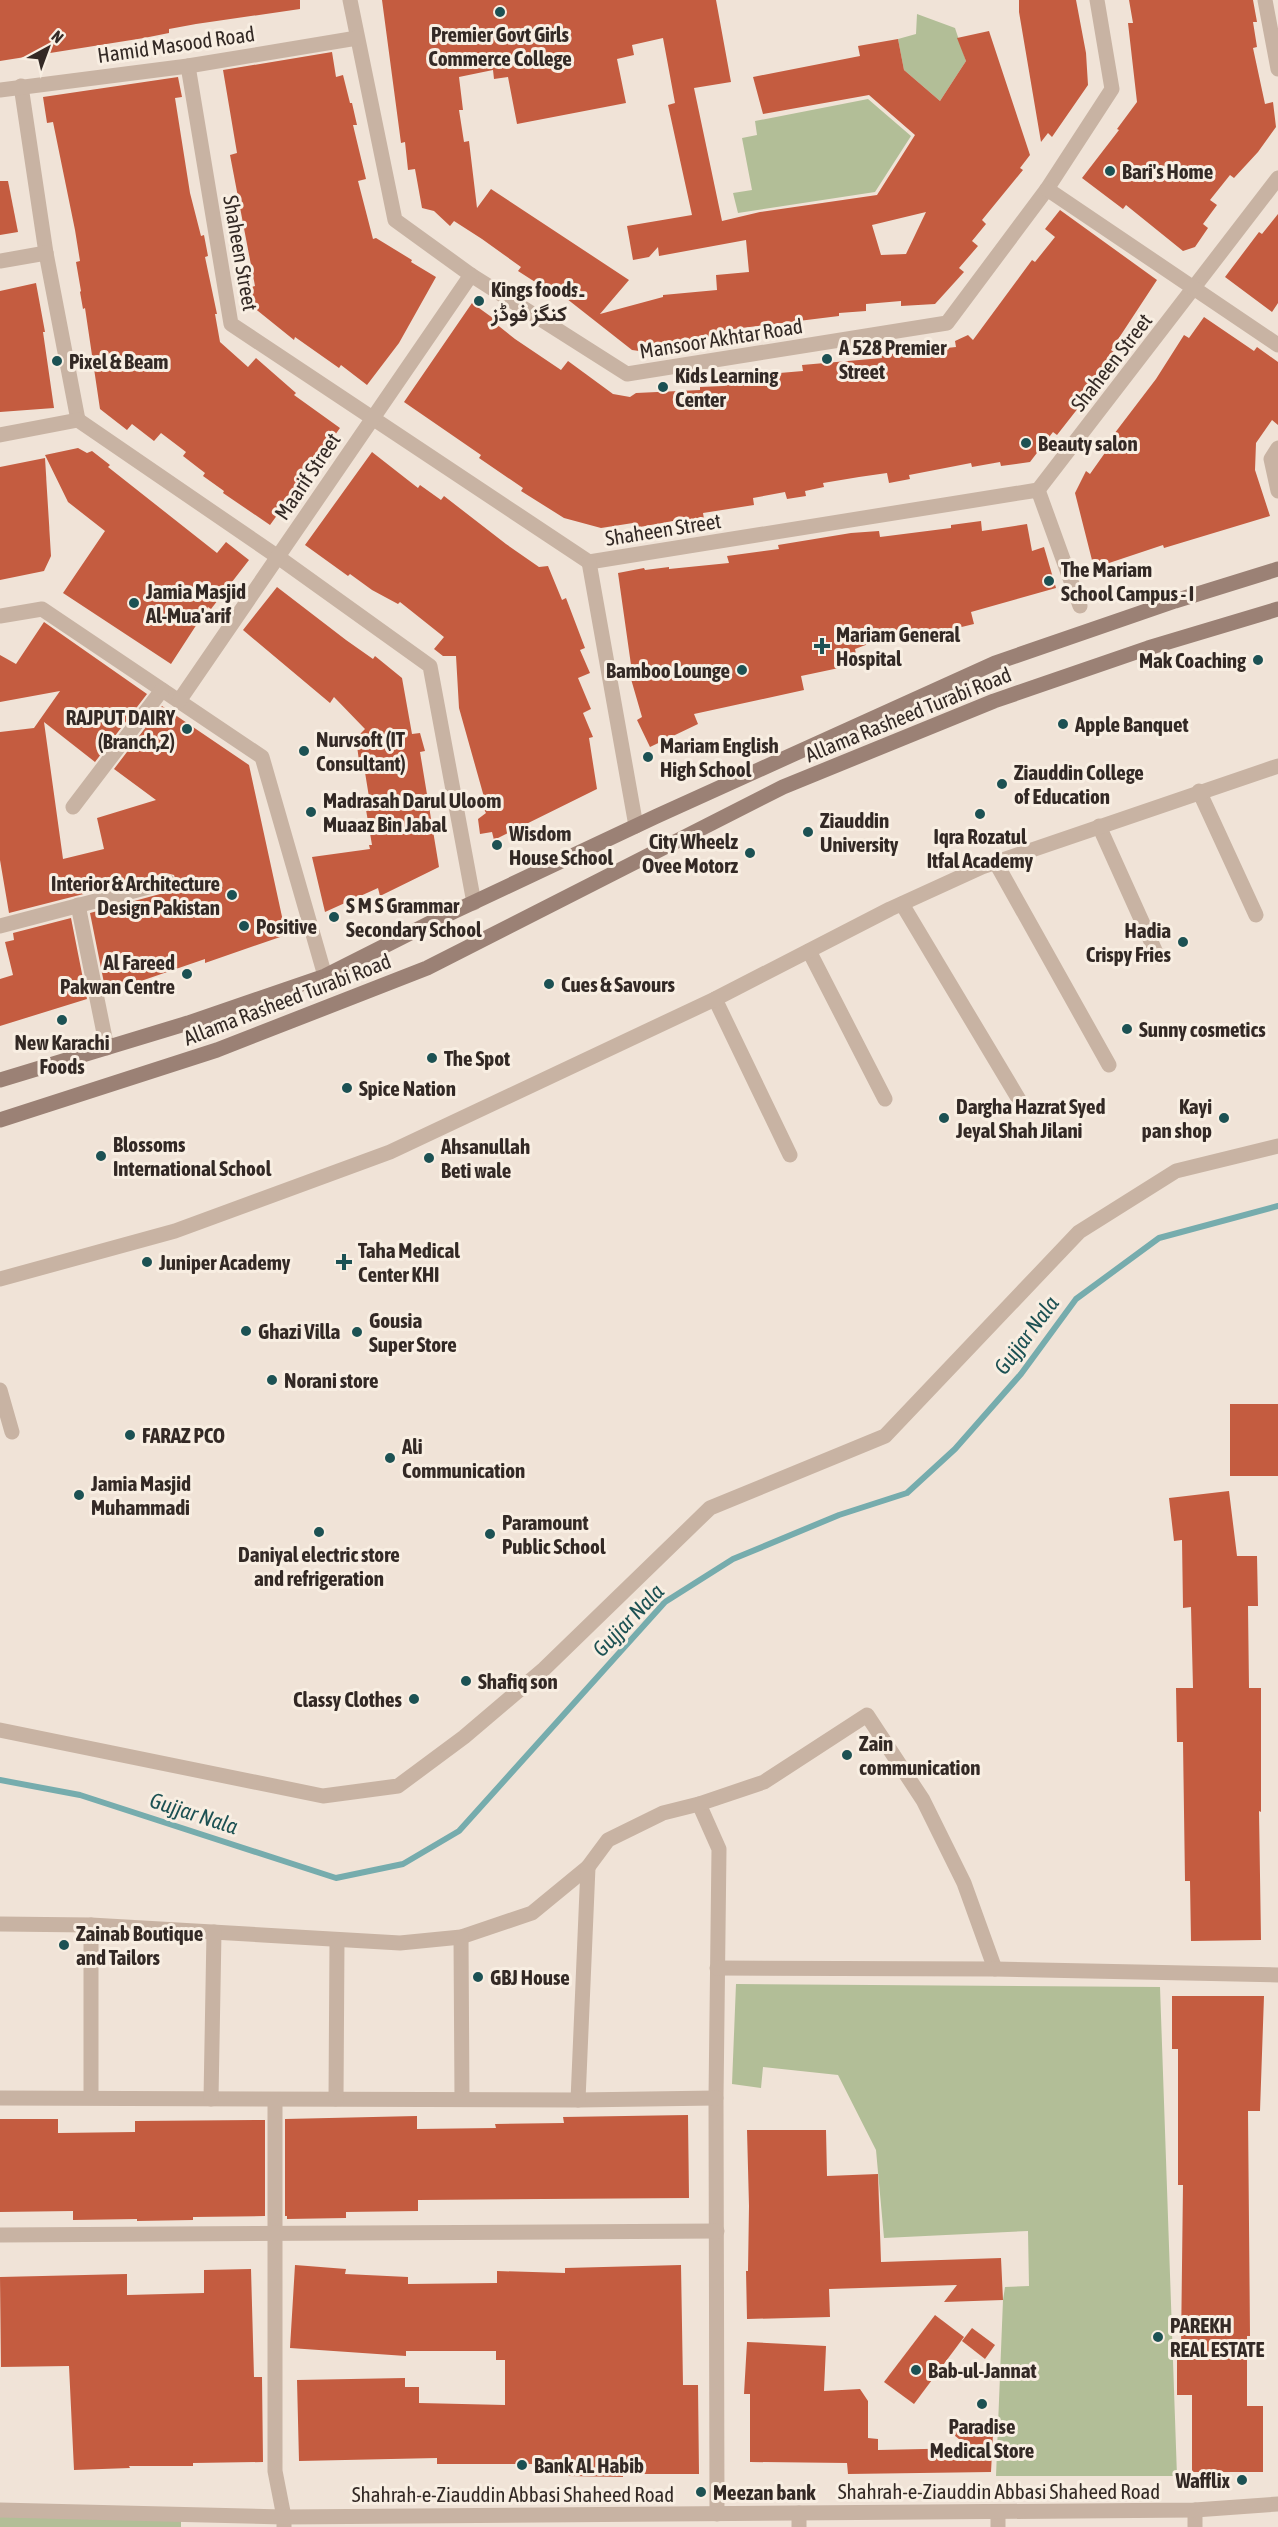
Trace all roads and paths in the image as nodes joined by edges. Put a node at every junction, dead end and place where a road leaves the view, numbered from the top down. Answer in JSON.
{"nodes":[{"id":1,"x":350,"y":0,"type":"edge"},
{"id":2,"x":1097,"y":0,"type":"edge"},
{"id":3,"x":1265,"y":0,"type":"edge"},
{"id":4,"x":357,"y":38,"type":"junction"},
{"id":5,"x":188,"y":66,"type":"junction"},
{"id":6,"x":1278,"y":69,"type":"edge"},
{"id":7,"x":21,"y":86,"type":"junction"},
{"id":8,"x":0,"y":90,"type":"edge"},
{"id":9,"x":1278,"y":178,"type":"edge"},
{"id":10,"x":1047,"y":189,"type":"junction"},
{"id":11,"x":46,"y":253,"type":"junction"},
{"id":12,"x":0,"y":261,"type":"edge"},
{"id":13,"x":471,"y":275,"type":"junction"},
{"id":14,"x":1195,"y":288,"type":"junction"},
{"id":15,"x":1278,"y":345,"type":"edge"},
{"id":16,"x":372,"y":418,"type":"junction"},
{"id":17,"x":78,"y":420,"type":"junction"},
{"id":18,"x":0,"y":435,"type":"edge"},
{"id":19,"x":1278,"y":448,"type":"edge"},
{"id":20,"x":1038,"y":490,"type":"junction"},
{"id":21,"x":1278,"y":490,"type":"edge"},
{"id":22,"x":278,"y":557,"type":"junction"},
{"id":23,"x":589,"y":562,"type":"junction"},
{"id":24,"x":1278,"y":569,"type":"edge"},
{"id":25,"x":1080,"y":606,"type":"dead end"},
{"id":26,"x":1278,"y":609,"type":"edge"},
{"id":27,"x":0,"y":616,"type":"edge"},
{"id":28,"x":162,"y":690,"type":"junction"},
{"id":29,"x":179,"y":701,"type":"junction"},
{"id":30,"x":1278,"y":766,"type":"edge"},
{"id":31,"x":1199,"y":791,"type":"junction"},
{"id":32,"x":73,"y":807,"type":"dead end"},
{"id":33,"x":636,"y":826,"type":"junction"},
{"id":34,"x":1099,"y":826,"type":"junction"},
{"id":35,"x":996,"y":862,"type":"junction"},
{"id":36,"x":168,"y":882,"type":"dead end"},
{"id":37,"x":474,"y":903,"type":"junction"},
{"id":38,"x":902,"y":904,"type":"junction"},
{"id":39,"x":78,"y":905,"type":"junction"},
{"id":40,"x":1256,"y":915,"type":"dead end"},
{"id":41,"x":0,"y":926,"type":"edge"},
{"id":42,"x":809,"y":951,"type":"junction"},
{"id":43,"x":1158,"y":957,"type":"dead end"},
{"id":44,"x":326,"y":976,"type":"junction"},
{"id":45,"x":715,"y":999,"type":"junction"},
{"id":46,"x":106,"y":1048,"type":"junction"},
{"id":47,"x":1109,"y":1065,"type":"dead end"},
{"id":48,"x":0,"y":1080,"type":"edge"},
{"id":49,"x":885,"y":1099,"type":"dead end"},
{"id":50,"x":1024,"y":1108,"type":"dead end"},
{"id":51,"x":0,"y":1120,"type":"edge"},
{"id":52,"x":1278,"y":1146,"type":"edge"},
{"id":53,"x":790,"y":1155,"type":"dead end"},
{"id":54,"x":0,"y":1279,"type":"edge"},
{"id":55,"x":0,"y":1390,"type":"edge"},
{"id":56,"x":12,"y":1432,"type":"dead end"},
{"id":57,"x":0,"y":1730,"type":"edge"},
{"id":58,"x":699,"y":1804,"type":"junction"},
{"id":59,"x":588,"y":1867,"type":"junction"},
{"id":60,"x":0,"y":1924,"type":"edge"},
{"id":61,"x":91,"y":1925,"type":"junction"},
{"id":62,"x":214,"y":1932,"type":"junction"},
{"id":63,"x":461,"y":1937,"type":"junction"},
{"id":64,"x":337,"y":1940,"type":"junction"},
{"id":65,"x":717,"y":1968,"type":"junction"},
{"id":66,"x":995,"y":1970,"type":"junction"},
{"id":67,"x":1278,"y":1975,"type":"edge"},
{"id":68,"x":91,"y":2097,"type":"junction"},
{"id":69,"x":0,"y":2098,"type":"edge"},
{"id":70,"x":716,"y":2098,"type":"junction"},
{"id":71,"x":211,"y":2099,"type":"junction"},
{"id":72,"x":336,"y":2099,"type":"junction"},
{"id":73,"x":462,"y":2099,"type":"junction"},
{"id":74,"x":275,"y":2100,"type":"junction"},
{"id":75,"x":578,"y":2100,"type":"junction"},
{"id":76,"x":717,"y":2231,"type":"junction"},
{"id":77,"x":275,"y":2233,"type":"junction"},
{"id":78,"x":0,"y":2235,"type":"edge"},
{"id":79,"x":1278,"y":2504,"type":"edge"},
{"id":80,"x":0,"y":2510,"type":"edge"},
{"id":81,"x":1195,"y":2510,"type":"junction"},
{"id":82,"x":717,"y":2514,"type":"junction"},
{"id":83,"x":998,"y":2519,"type":"edge"},
{"id":84,"x":799,"y":2520,"type":"edge"},
{"id":85,"x":284,"y":2522,"type":"edge"},
{"id":86,"x":1195,"y":2527,"type":"edge"}],
"edges":[{"from":1,"to":4,"type":"street","name":"Mansoor Akhtar Road"},
{"from":2,"to":10,"type":"street","name":"Mansoor Akhtar Road"},
{"from":3,"to":6,"type":"street"},
{"from":4,"to":5,"type":"street","name":"Hamid Masood Road"},
{"from":4,"to":13,"type":"street","name":"Mansoor Akhtar Road"},
{"from":5,"to":7,"type":"street","name":"Hamid Masood Road"},
{"from":5,"to":16,"type":"street","name":"Shaheen Street"},
{"from":7,"to":8,"type":"street","name":"Hamid Masood Road"},
{"from":7,"to":11,"type":"street"},
{"from":9,"to":14,"type":"street","name":"Shaheen Street"},
{"from":10,"to":13,"type":"street","name":"Mansoor Akhtar Road"},
{"from":10,"to":14,"type":"street"},
{"from":11,"to":12,"type":"street"},
{"from":11,"to":17,"type":"street"},
{"from":13,"to":16,"type":"street","name":"Maarif Street"},
{"from":14,"to":15,"type":"street"},
{"from":14,"to":20,"type":"street","name":"Shaheen Street"},
{"from":16,"to":22,"type":"street","name":"Maarif Street"},
{"from":16,"to":23,"type":"street","name":"Shaheen Street"},
{"from":17,"to":18,"type":"street"},
{"from":17,"to":22,"type":"street"},
{"from":19,"to":21,"type":"street"},
{"from":20,"to":23,"type":"street","name":"Shaheen Street"},
{"from":20,"to":25,"type":"street"},
{"from":22,"to":29,"type":"street","name":"Maarif Street"},
{"from":22,"to":37,"type":"street"},
{"from":23,"to":33,"type":"street"},
{"from":24,"to":33,"type":"main road","name":"Allama Rasheed Turabi Road"},
{"from":26,"to":51,"type":"main road","name":"Allama Rasheed Turabi Road"},
{"from":27,"to":28,"type":"street"},
{"from":28,"to":29,"type":"street"},
{"from":28,"to":32,"type":"street"},
{"from":29,"to":44,"type":"street"},
{"from":30,"to":31,"type":"street"},
{"from":31,"to":34,"type":"street"},
{"from":31,"to":40,"type":"street"},
{"from":33,"to":37,"type":"main road","name":"Allama Rasheed Turabi Road"},
{"from":34,"to":35,"type":"street"},
{"from":34,"to":43,"type":"street"},
{"from":35,"to":38,"type":"street"},
{"from":35,"to":47,"type":"street"},
{"from":36,"to":39,"type":"street"},
{"from":37,"to":44,"type":"main road","name":"Allama Rasheed Turabi Road"},
{"from":38,"to":42,"type":"street"},
{"from":38,"to":50,"type":"street"},
{"from":39,"to":41,"type":"street"},
{"from":39,"to":46,"type":"street"},
{"from":42,"to":45,"type":"street"},
{"from":42,"to":49,"type":"street"},
{"from":44,"to":46,"type":"main road","name":"Allama Rasheed Turabi Road"},
{"from":45,"to":53,"type":"street"},
{"from":45,"to":54,"type":"street"},
{"from":46,"to":48,"type":"main road","name":"Allama Rasheed Turabi Road"},
{"from":52,"to":57,"type":"street"},
{"from":55,"to":56,"type":"street"},
{"from":58,"to":59,"type":"street"},
{"from":58,"to":65,"type":"street"},
{"from":58,"to":66,"type":"street"},
{"from":59,"to":63,"type":"street"},
{"from":59,"to":75,"type":"street"},
{"from":60,"to":61,"type":"street"},
{"from":61,"to":62,"type":"street"},
{"from":61,"to":68,"type":"street"},
{"from":62,"to":64,"type":"street"},
{"from":62,"to":71,"type":"street"},
{"from":63,"to":64,"type":"street"},
{"from":63,"to":73,"type":"street"},
{"from":64,"to":72,"type":"street"},
{"from":65,"to":66,"type":"street"},
{"from":65,"to":70,"type":"street"},
{"from":66,"to":67,"type":"street"},
{"from":68,"to":69,"type":"street"},
{"from":68,"to":71,"type":"street"},
{"from":70,"to":75,"type":"street"},
{"from":70,"to":76,"type":"street"},
{"from":71,"to":74,"type":"street"},
{"from":72,"to":73,"type":"street"},
{"from":72,"to":74,"type":"street"},
{"from":73,"to":75,"type":"street"},
{"from":74,"to":77,"type":"street"},
{"from":76,"to":77,"type":"street"},
{"from":76,"to":82,"type":"street"},
{"from":77,"to":78,"type":"street"},
{"from":77,"to":85,"type":"street"},
{"from":79,"to":81,"type":"street","name":"Shahrah-e-Ziauddin Abbasi Shaheed Road"},
{"from":80,"to":85,"type":"street","name":"Shahrah-e-Ziauddin Abbasi Shaheed Road"},
{"from":81,"to":83,"type":"street","name":"Shahrah-e-Ziauddin Abbasi Shaheed Road"},
{"from":81,"to":86,"type":"street"},
{"from":82,"to":84,"type":"street","name":"Shahrah-e-Ziauddin Abbasi Shaheed Road"},
{"from":82,"to":85,"type":"street","name":"Shahrah-e-Ziauddin Abbasi Shaheed Road"},
{"from":83,"to":84,"type":"street","name":"Shahrah-e-Ziauddin Abbasi Shaheed Road"}]}
